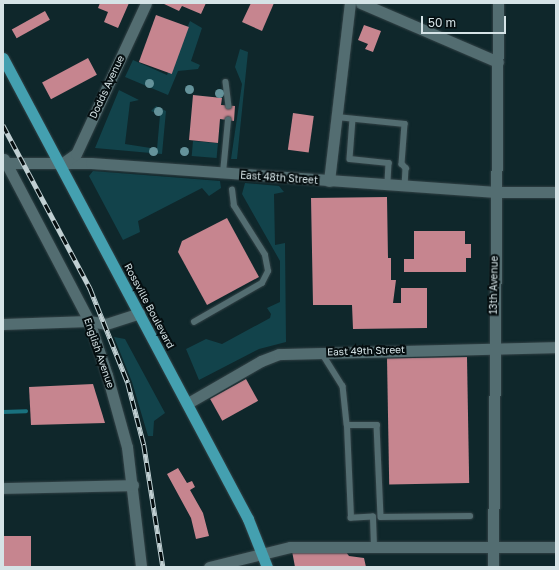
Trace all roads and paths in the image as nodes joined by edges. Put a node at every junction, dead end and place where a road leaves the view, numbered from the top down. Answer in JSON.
{"nodes":[{"id":1,"x":146,"y":3,"type":"edge"},
{"id":2,"x":350,"y":3,"type":"edge"},
{"id":3,"x":361,"y":3,"type":"edge"},
{"id":4,"x":498,"y":3,"type":"edge"},
{"id":5,"x":3,"y":58,"type":"edge"},
{"id":6,"x":498,"y":62,"type":"junction"},
{"id":7,"x":226,"y":82,"type":"dead end"},
{"id":8,"x":229,"y":106,"type":"dead end"},
{"id":9,"x":337,"y":117,"type":"junction"},
{"id":10,"x":353,"y":119,"type":"junction"},
{"id":11,"x":228,"y":120,"type":"dead end"},
{"id":12,"x":4,"y":161,"type":"edge"},
{"id":13,"x":60,"y":165,"type":"junction"},
{"id":14,"x":222,"y":173,"type":"junction"},
{"id":15,"x":329,"y":181,"type":"junction"},
{"id":16,"x":388,"y":185,"type":"junction"},
{"id":17,"x":405,"y":186,"type":"junction"},
{"id":18,"x":232,"y":190,"type":"dead end"},
{"id":19,"x":496,"y":192,"type":"junction"},
{"id":20,"x":556,"y":192,"type":"edge"},
{"id":21,"x":139,"y":313,"type":"junction"},
{"id":22,"x":88,"y":321,"type":"junction"},
{"id":23,"x":194,"y":322,"type":"dead end"},
{"id":24,"x":3,"y":324,"type":"edge"},
{"id":25,"x":556,"y":347,"type":"edge"},
{"id":26,"x":493,"y":348,"type":"junction"},
{"id":27,"x":322,"y":353,"type":"junction"},
{"id":28,"x":188,"y":403,"type":"junction"},
{"id":29,"x":347,"y":425,"type":"junction"},
{"id":30,"x":133,"y":485,"type":"junction"},
{"id":31,"x":3,"y":488,"type":"edge"},
{"id":32,"x":470,"y":516,"type":"dead end"},
{"id":33,"x":381,"y":517,"type":"junction"},
{"id":34,"x":373,"y":518,"type":"junction"},
{"id":35,"x":374,"y":547,"type":"junction"},
{"id":36,"x":494,"y":547,"type":"junction"},
{"id":37,"x":556,"y":547,"type":"edge"},
{"id":38,"x":264,"y":554,"type":"junction"},
{"id":39,"x":141,"y":567,"type":"edge"},
{"id":40,"x":209,"y":567,"type":"edge"},
{"id":41,"x":267,"y":567,"type":"edge"},
{"id":42,"x":493,"y":567,"type":"edge"}],
"edges":[{"from":1,"to":13,"type":"street","name":"Dodds Avenue"},
{"from":2,"to":9,"type":"street"},
{"from":3,"to":6,"type":"street"},
{"from":4,"to":6,"type":"street","name":"13th Avenue"},
{"from":5,"to":13,"type":"highway","name":"Rossville Boulevard"},
{"from":6,"to":19,"type":"street","name":"13th Avenue"},
{"from":7,"to":8,"type":"lane"},
{"from":9,"to":10,"type":"lane"},
{"from":9,"to":15,"type":"street"},
{"from":10,"to":16,"type":"lane"},
{"from":10,"to":17,"type":"lane"},
{"from":11,"to":14,"type":"lane"},
{"from":12,"to":13,"type":"street","name":"East 48th Street"},
{"from":12,"to":22,"type":"street","name":"English Avenue"},
{"from":13,"to":14,"type":"street","name":"East 48th Street"},
{"from":13,"to":21,"type":"highway","name":"Rossville Boulevard"},
{"from":14,"to":15,"type":"street","name":"East 48th Street"},
{"from":15,"to":16,"type":"street","name":"East 48th Street"},
{"from":16,"to":17,"type":"street","name":"East 48th Street"},
{"from":17,"to":19,"type":"street","name":"East 48th Street"},
{"from":18,"to":23,"type":"lane"},
{"from":19,"to":20,"type":"street","name":"East 48th Street"},
{"from":19,"to":26,"type":"street","name":"13th Avenue"},
{"from":21,"to":22,"type":"street"},
{"from":21,"to":28,"type":"highway","name":"Rossville Boulevard"},
{"from":22,"to":24,"type":"street"},
{"from":22,"to":30,"type":"street","name":"English Avenue"},
{"from":25,"to":26,"type":"street","name":"East 49th Street"},
{"from":26,"to":27,"type":"street","name":"East 49th Street"},
{"from":26,"to":36,"type":"street","name":"13th Avenue"},
{"from":27,"to":28,"type":"street","name":"East 49th Street"},
{"from":27,"to":29,"type":"lane"},
{"from":28,"to":38,"type":"highway","name":"Rossville Boulevard"},
{"from":29,"to":33,"type":"lane"},
{"from":29,"to":34,"type":"lane"},
{"from":30,"to":31,"type":"street"},
{"from":30,"to":39,"type":"street","name":"English Avenue"},
{"from":32,"to":33,"type":"lane"},
{"from":33,"to":34,"type":"lane"},
{"from":34,"to":35,"type":"lane"},
{"from":35,"to":36,"type":"street"},
{"from":35,"to":38,"type":"street"},
{"from":36,"to":37,"type":"street"},
{"from":36,"to":42,"type":"street","name":"13th Avenue"},
{"from":38,"to":40,"type":"street"},
{"from":38,"to":41,"type":"highway","name":"Rossville Boulevard"}]}
